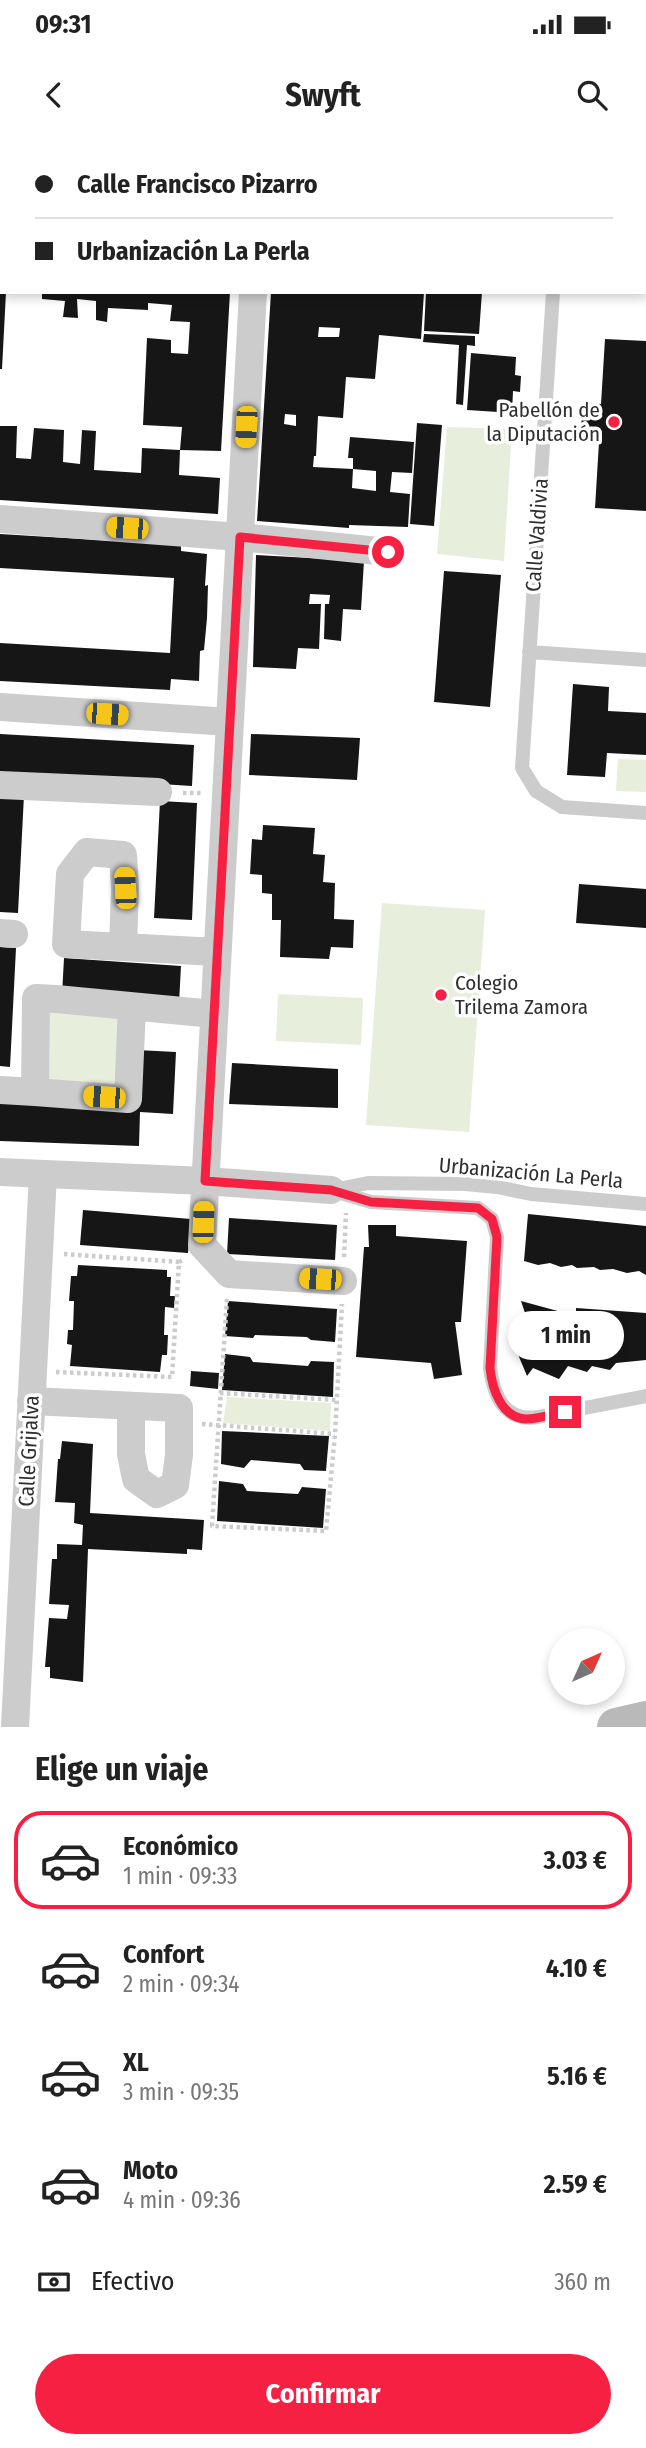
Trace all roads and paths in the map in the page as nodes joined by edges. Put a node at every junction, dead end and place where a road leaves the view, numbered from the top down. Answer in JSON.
{"nodes":[{"id":1,"x":253,"y":294,"type":"edge"},
{"id":2,"x":553,"y":294,"type":"edge"},
{"id":3,"x":0,"y":519,"type":"edge"},
{"id":4,"x":240,"y":537,"type":"junction"},
{"id":5,"x":388,"y":552,"type":"dead end"},
{"id":6,"x":529,"y":652,"type":"junction"},
{"id":7,"x":646,"y":660,"type":"edge"},
{"id":8,"x":0,"y":707,"type":"edge"},
{"id":9,"x":230,"y":722,"type":"junction"},
{"id":10,"x":0,"y":785,"type":"edge"},
{"id":11,"x":158,"y":792,"type":"joint"},
{"id":12,"x":226,"y":793,"type":"junction"},
{"id":13,"x":646,"y":813,"type":"edge"},
{"id":14,"x":124,"y":947,"type":"dead end"},
{"id":15,"x":217,"y":952,"type":"junction"},
{"id":16,"x":132,"y":1007,"type":"junction"},
{"id":17,"x":214,"y":1014,"type":"junction"},
{"id":18,"x":0,"y":1090,"type":"edge"},
{"id":19,"x":35,"y":1092,"type":"junction"},
{"id":20,"x":0,"y":1172,"type":"edge"},
{"id":21,"x":43,"y":1174,"type":"junction"},
{"id":22,"x":205,"y":1181,"type":"junction"},
{"id":23,"x":339,"y":1192,"type":"junction"},
{"id":24,"x":646,"y":1204,"type":"edge"},
{"id":25,"x":206,"y":1250,"type":"junction"},
{"id":26,"x":63,"y":1254,"type":"dead end"},
{"id":27,"x":179,"y":1262,"type":"junction"},
{"id":28,"x":229,"y":1274,"type":"junction"},
{"id":29,"x":343,"y":1281,"type":"junction"},
{"id":30,"x":65,"y":1373,"type":"dead end"},
{"id":31,"x":220,"y":1393,"type":"junction"},
{"id":32,"x":646,"y":1395,"type":"edge"},
{"id":33,"x":337,"y":1400,"type":"junction"},
{"id":34,"x":32,"y":1401,"type":"junction"},
{"id":35,"x":131,"y":1408,"type":"dead end"},
{"id":36,"x":218,"y":1425,"type":"junction"},
{"id":37,"x":335,"y":1434,"type":"junction"},
{"id":38,"x":12,"y":1569,"type":"edge"},
{"id":39,"x":646,"y":1720,"type":"edge"},
{"id":40,"x":15,"y":1727,"type":"edge"},
{"id":41,"x":616,"y":1727,"type":"edge"}],
"edges":[{"from":1,"to":4,"type":"street"},
{"from":2,"to":6,"type":"lane","name":"Calle Valdivia"},
{"from":3,"to":4,"type":"street"},
{"from":4,"to":5,"type":"street"},
{"from":4,"to":9,"type":"street"},
{"from":6,"to":7,"type":"lane"},
{"from":6,"to":13,"type":"lane","name":"Calle Valdivia"},
{"from":8,"to":9,"type":"street"},
{"from":9,"to":12,"type":"street"},
{"from":10,"to":11,"type":"street"},
{"from":11,"to":12,"type":"path"},
{"from":12,"to":15,"type":"street"},
{"from":14,"to":15,"type":"street"},
{"from":15,"to":17,"type":"street"},
{"from":16,"to":17,"type":"street"},
{"from":16,"to":19,"type":"street"},
{"from":16,"to":19,"type":"street"},
{"from":17,"to":22,"type":"street"},
{"from":18,"to":19,"type":"street"},
{"from":20,"to":21,"type":"street"},
{"from":21,"to":22,"type":"street"},
{"from":21,"to":34,"type":"street","name":"Calle Grijalva"},
{"from":22,"to":23,"type":"street"},
{"from":22,"to":25,"type":"street"},
{"from":23,"to":24,"type":"lane","name":"Urbanización La Perla"},
{"from":23,"to":29,"type":"path"},
{"from":23,"to":32,"type":"lane","name":"Urbanización La Perla"},
{"from":25,"to":27,"type":"path"},
{"from":25,"to":28,"type":"street"},
{"from":26,"to":27,"type":"path"},
{"from":27,"to":30,"type":"path"},
{"from":28,"to":29,"type":"street"},
{"from":28,"to":31,"type":"path"},
{"from":29,"to":33,"type":"path"},
{"from":31,"to":33,"type":"path"},
{"from":31,"to":36,"type":"path"},
{"from":33,"to":37,"type":"path"},
{"from":34,"to":35,"type":"street"},
{"from":34,"to":38,"type":"street","name":"Calle Grijalva"},
{"from":36,"to":37,"type":"path"},
{"from":36,"to":37,"type":"path"},
{"from":38,"to":40,"type":"street","name":"Calle Grijalva"},
{"from":39,"to":41,"type":"main road"}]}
